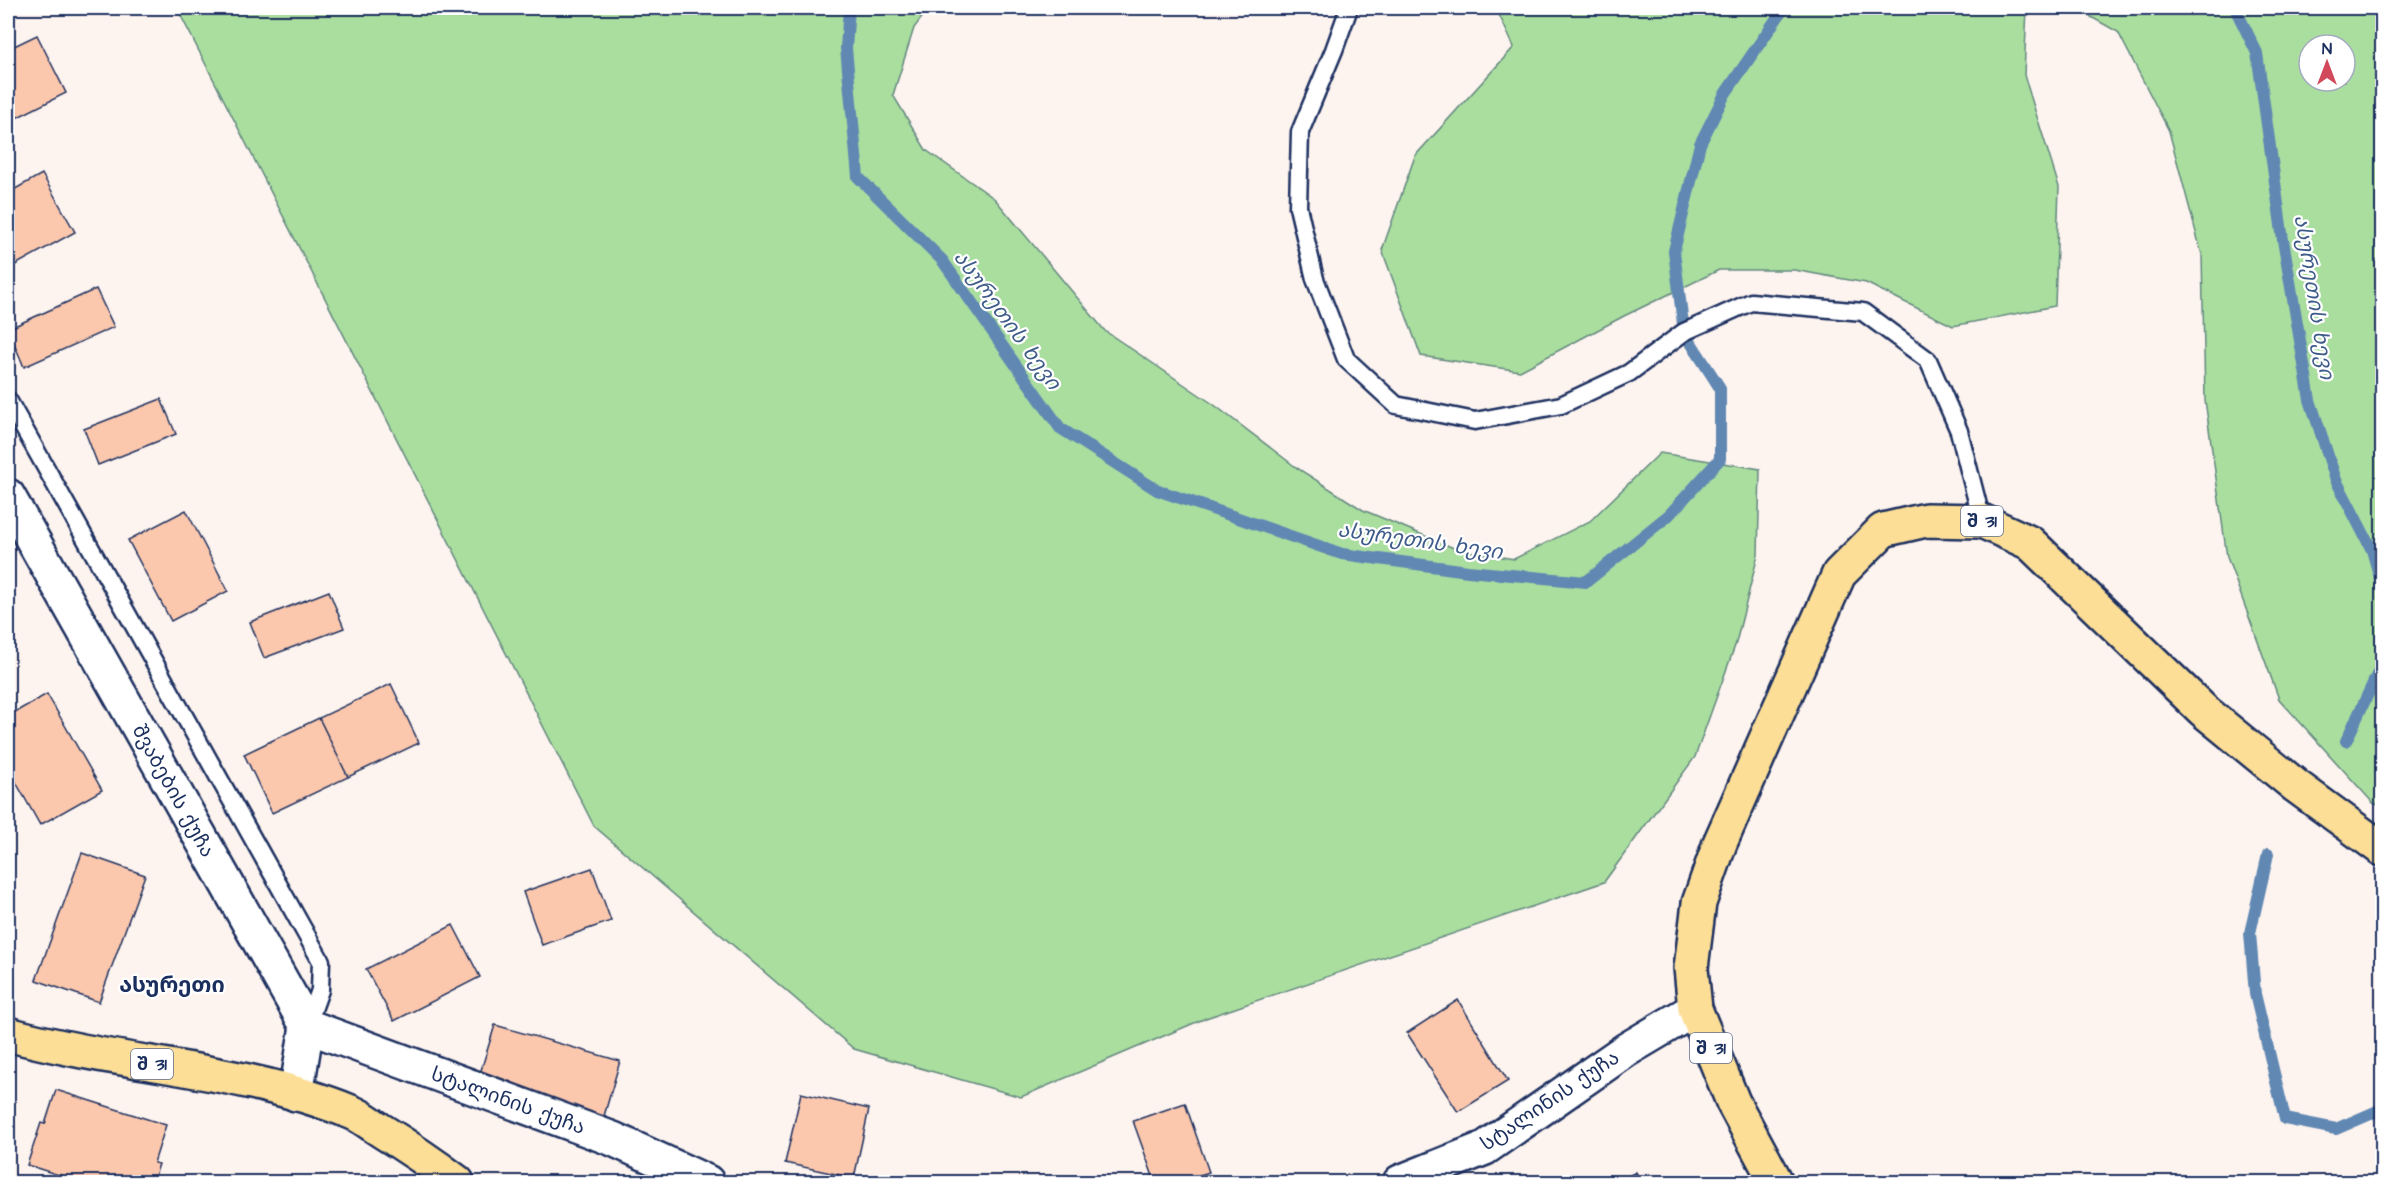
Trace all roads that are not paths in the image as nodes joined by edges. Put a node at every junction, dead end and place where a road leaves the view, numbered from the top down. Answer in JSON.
{"nodes":[{"id":1,"x":1349,"y":8,"type":"edge"},
{"id":2,"x":8,"y":400,"type":"edge"},
{"id":3,"x":8,"y":496,"type":"edge"},
{"id":4,"x":1982,"y":521,"type":"junction"},
{"id":5,"x":2382,"y":849,"type":"edge"},
{"id":6,"x":1695,"y":1009,"type":"junction"},
{"id":7,"x":307,"y":1026,"type":"junction"},
{"id":8,"x":8,"y":1034,"type":"edge"},
{"id":9,"x":296,"y":1094,"type":"junction"},
{"id":10,"x":457,"y":1182,"type":"edge"},
{"id":11,"x":706,"y":1182,"type":"edge"},
{"id":12,"x":1400,"y":1182,"type":"edge"},
{"id":13,"x":1776,"y":1182,"type":"edge"}],
"edges":[{"from":1,"to":4,"type":"lane"},
{"from":2,"to":7,"type":"lane"},
{"from":3,"to":7,"type":"street","name":"შვაბების ქუჩა"},
{"from":4,"to":5,"type":"main road","number":"შ 31"},
{"from":4,"to":6,"type":"main road","number":"შ 31"},
{"from":6,"to":12,"type":"street","name":"სტალინის ქუჩა"},
{"from":6,"to":13,"type":"main road","number":"შ 31"},
{"from":7,"to":9,"type":"street"},
{"from":7,"to":11,"type":"street","name":"სტალინის ქუჩა"},
{"from":8,"to":9,"type":"main road","number":"შ 31"},
{"from":9,"to":10,"type":"main road","number":"შ 31"}]}
